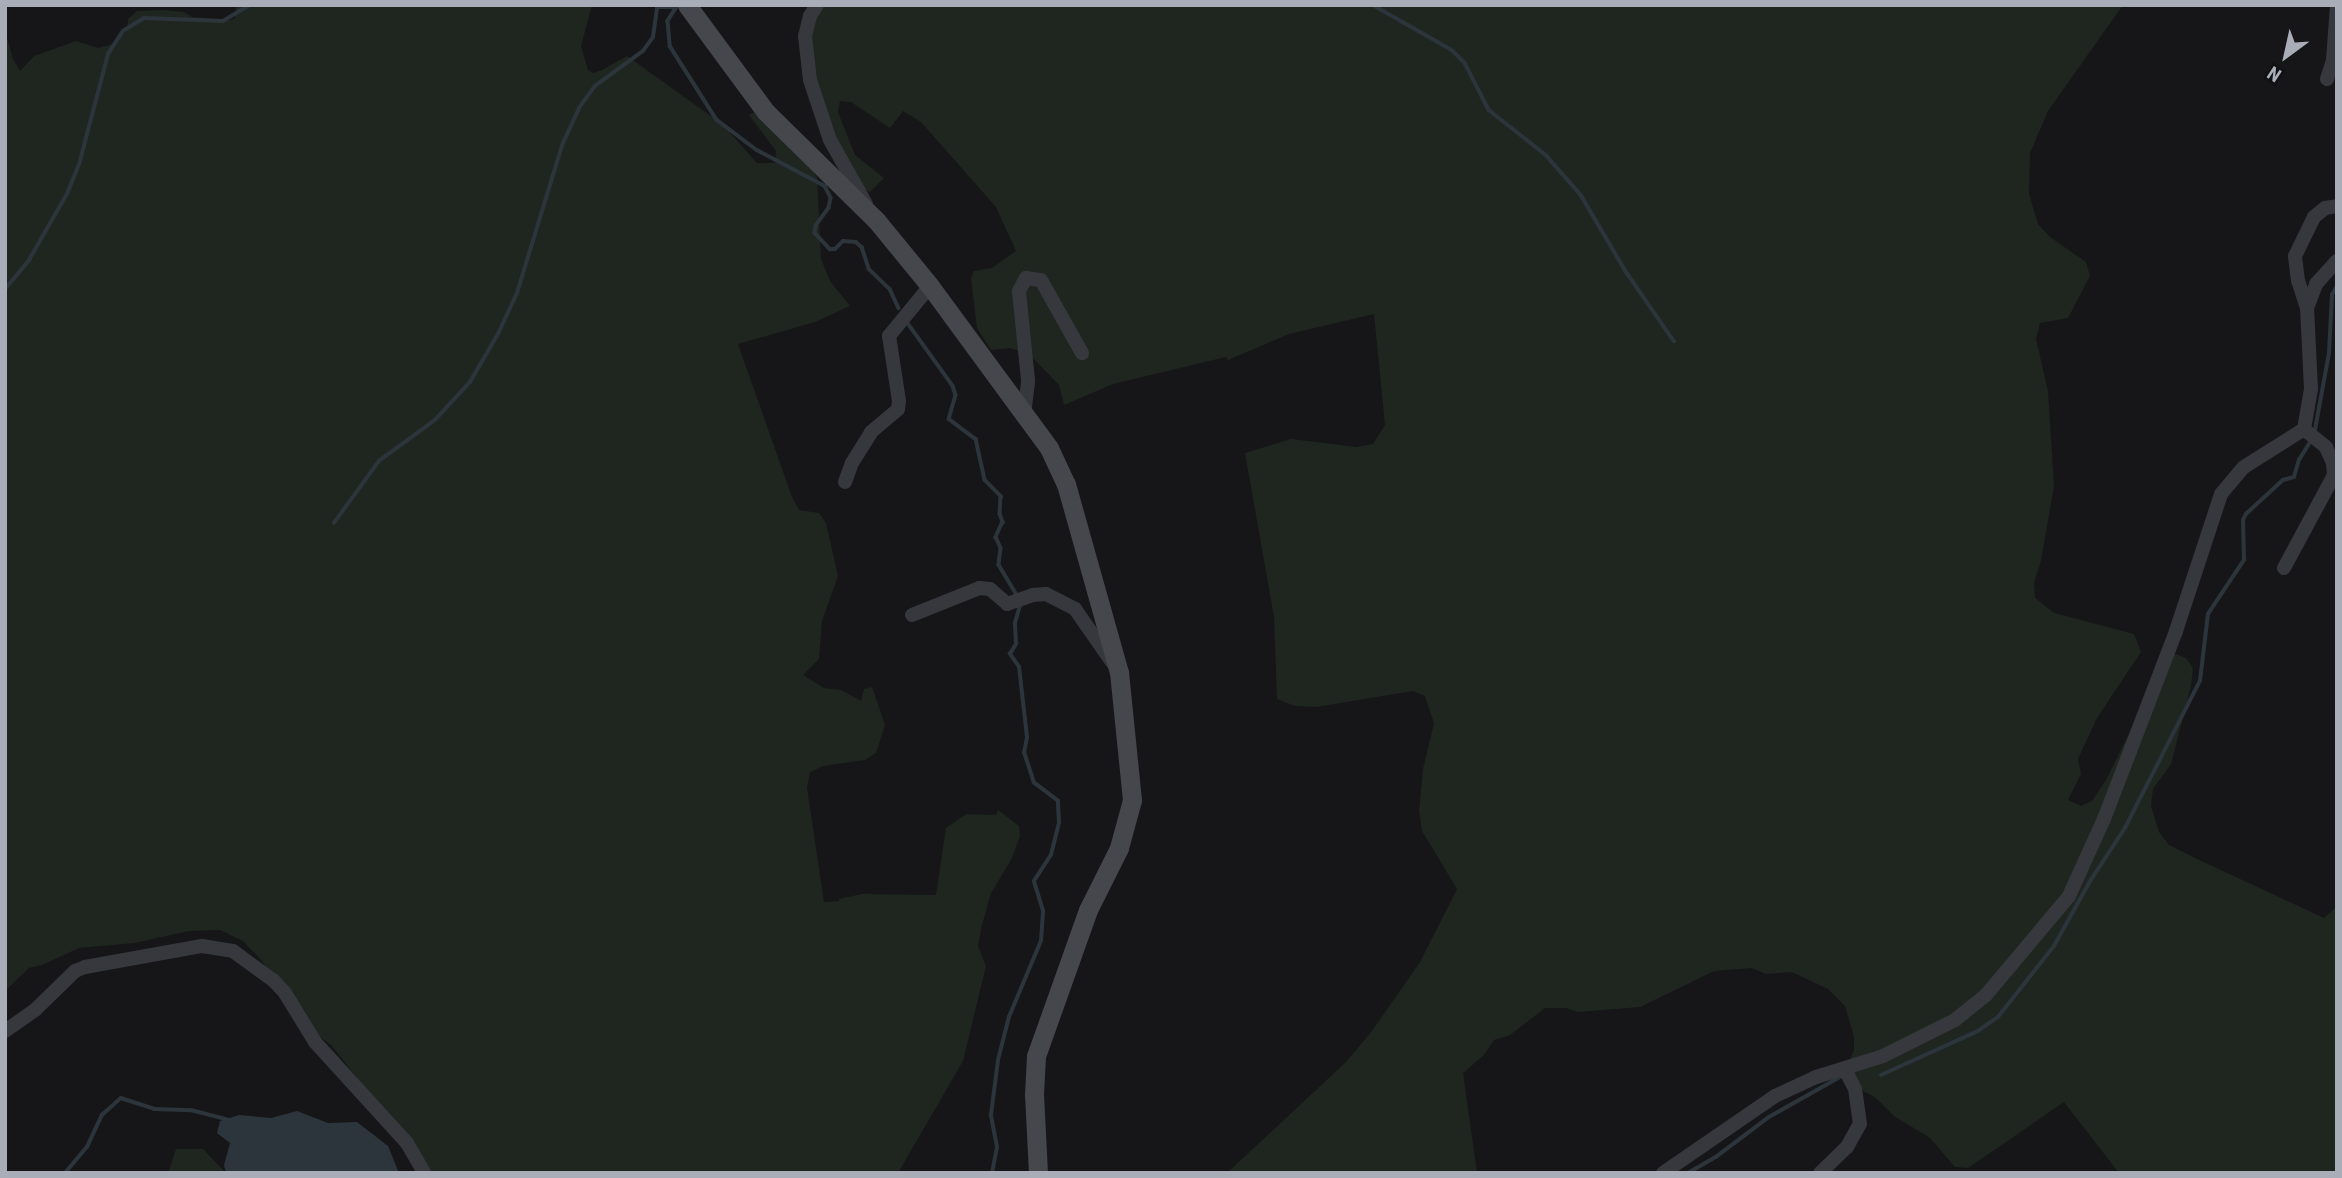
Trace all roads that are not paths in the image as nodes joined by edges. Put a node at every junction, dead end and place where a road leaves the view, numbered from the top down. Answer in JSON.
{"nodes":[{"id":1,"x":687,"y":5,"type":"edge"},
{"id":2,"x":817,"y":5,"type":"edge"},
{"id":3,"x":2337,"y":5,"type":"edge"},
{"id":4,"x":2327,"y":79,"type":"dead end"},
{"id":5,"x":2337,"y":206,"type":"edge"},
{"id":6,"x":876,"y":220,"type":"junction"},
{"id":7,"x":2337,"y":261,"type":"edge"},
{"id":8,"x":930,"y":286,"type":"junction"},
{"id":9,"x":2307,"y":308,"type":"junction"},
{"id":10,"x":1082,"y":353,"type":"dead end"},
{"id":11,"x":1024,"y":415,"type":"junction"},
{"id":12,"x":2304,"y":429,"type":"junction"},
{"id":13,"x":845,"y":482,"type":"dead end"},
{"id":14,"x":2284,"y":568,"type":"dead end"},
{"id":15,"x":912,"y":615,"type":"dead end"},
{"id":16,"x":1119,"y":672,"type":"junction"},
{"id":17,"x":5,"y":1031,"type":"edge"},
{"id":18,"x":1846,"y":1069,"type":"junction"},
{"id":19,"x":424,"y":1173,"type":"edge"},
{"id":20,"x":1038,"y":1173,"type":"edge"},
{"id":21,"x":1663,"y":1173,"type":"edge"},
{"id":22,"x":1820,"y":1173,"type":"edge"}],
"edges":[{"from":1,"to":6,"type":"street"},
{"from":2,"to":6,"type":"street"},
{"from":3,"to":4,"type":"street"},
{"from":5,"to":9,"type":"street"},
{"from":6,"to":8,"type":"street"},
{"from":7,"to":9,"type":"street"},
{"from":8,"to":11,"type":"street"},
{"from":8,"to":13,"type":"street"},
{"from":9,"to":12,"type":"street"},
{"from":10,"to":11,"type":"street"},
{"from":11,"to":16,"type":"street"},
{"from":12,"to":14,"type":"street"},
{"from":12,"to":18,"type":"street"},
{"from":15,"to":16,"type":"street"},
{"from":16,"to":20,"type":"street"},
{"from":17,"to":19,"type":"street"},
{"from":18,"to":21,"type":"street"},
{"from":18,"to":22,"type":"street"}]}
